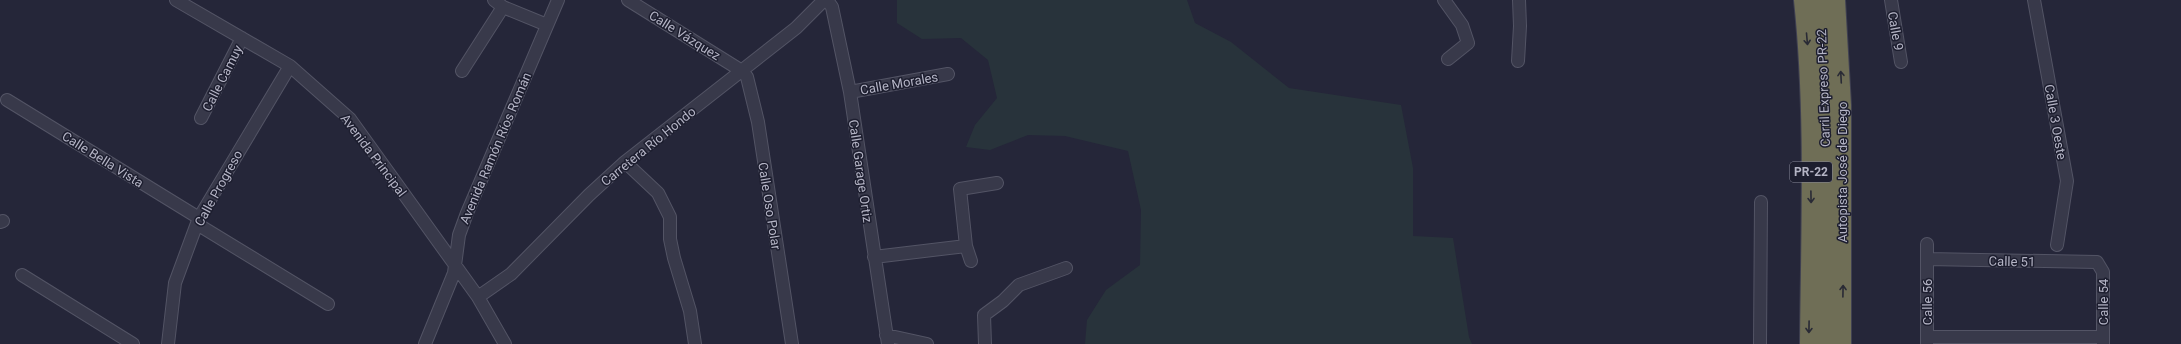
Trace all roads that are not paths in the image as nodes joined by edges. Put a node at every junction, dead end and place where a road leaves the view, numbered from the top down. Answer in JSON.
{"nodes":[{"id":1,"x":176,"y":0,"type":"edge"},
{"id":2,"x":558,"y":0,"type":"edge"},
{"id":3,"x":628,"y":0,"type":"edge"},
{"id":4,"x":824,"y":0,"type":"edge"},
{"id":5,"x":827,"y":0,"type":"edge"},
{"id":6,"x":1444,"y":0,"type":"edge"},
{"id":7,"x":1519,"y":0,"type":"edge"},
{"id":8,"x":1803,"y":0,"type":"edge"},
{"id":9,"x":1818,"y":0,"type":"edge"},
{"id":10,"x":1836,"y":0,"type":"edge"},
{"id":11,"x":1890,"y":0,"type":"edge"},
{"id":12,"x":2034,"y":0,"type":"edge"},
{"id":13,"x":499,"y":3,"type":"edge"},
{"id":14,"x":547,"y":25,"type":"junction"},
{"id":15,"x":242,"y":38,"type":"junction"},
{"id":16,"x":1448,"y":58,"type":"dead end"},
{"id":17,"x":1518,"y":61,"type":"dead end"},
{"id":18,"x":1901,"y":62,"type":"dead end"},
{"id":19,"x":290,"y":66,"type":"junction"},
{"id":20,"x":462,"y":70,"type":"dead end"},
{"id":21,"x":742,"y":71,"type":"junction"},
{"id":22,"x":948,"y":74,"type":"dead end"},
{"id":23,"x":850,"y":92,"type":"junction"},
{"id":24,"x":7,"y":100,"type":"dead end"},
{"id":25,"x":201,"y":118,"type":"dead end"},
{"id":26,"x":625,"y":162,"type":"junction"},
{"id":27,"x":997,"y":183,"type":"dead end"},
{"id":28,"x":1761,"y":202,"type":"dead end"},
{"id":29,"x":198,"y":221,"type":"junction"},
{"id":30,"x":1927,"y":244,"type":"dead end"},
{"id":31,"x":2057,"y":245,"type":"dead end"},
{"id":32,"x":966,"y":246,"type":"junction"},
{"id":33,"x":874,"y":257,"type":"junction"},
{"id":34,"x":1927,"y":259,"type":"junction"},
{"id":35,"x":971,"y":261,"type":"dead end"},
{"id":36,"x":2097,"y":262,"type":"joint"},
{"id":37,"x":456,"y":266,"type":"junction"},
{"id":38,"x":1066,"y":268,"type":"dead end"},
{"id":39,"x":22,"y":275,"type":"dead end"},
{"id":40,"x":478,"y":297,"type":"junction"},
{"id":41,"x":328,"y":304,"type":"dead end"},
{"id":42,"x":887,"y":339,"type":"edge"},
{"id":43,"x":1927,"y":340,"type":"edge"},
{"id":44,"x":2103,"y":341,"type":"edge"},
{"id":45,"x":133,"y":344,"type":"edge"},
{"id":46,"x":168,"y":344,"type":"edge"},
{"id":47,"x":426,"y":344,"type":"edge"},
{"id":48,"x":505,"y":344,"type":"edge"},
{"id":49,"x":696,"y":344,"type":"edge"},
{"id":50,"x":792,"y":344,"type":"edge"},
{"id":51,"x":928,"y":344,"type":"edge"},
{"id":52,"x":985,"y":344,"type":"edge"},
{"id":53,"x":1760,"y":344,"type":"edge"},
{"id":54,"x":1809,"y":344,"type":"edge"},
{"id":55,"x":1824,"y":344,"type":"edge"},
{"id":56,"x":1842,"y":344,"type":"edge"}],
"edges":[{"from":1,"to":15,"type":"street","name":"Avenida Principal"},
{"from":2,"to":14,"type":"street","name":"Avenida Ramón Ríos Román"},
{"from":3,"to":21,"type":"street","name":"Calle Vázquez"},
{"from":4,"to":21,"type":"street","name":"Carretera Río Hondo"},
{"from":5,"to":23,"type":"street","name":"Calle Garage Ortiz"},
{"from":6,"to":16,"type":"street"},
{"from":7,"to":17,"type":"street"},
{"from":8,"to":54,"type":"highway","number":"PR-22","one_way":true},
{"from":9,"to":55,"type":"highway","name":"Carril Expreso PR-22"},
{"from":56,"to":10,"type":"highway","name":"Autopista José de Diego","number":"PR-22","one_way":true},
{"from":11,"to":18,"type":"street","name":"Calle 9"},
{"from":12,"to":31,"type":"street","name":"Calle 3 Oeste"},
{"from":13,"to":14,"type":"street"},
{"from":13,"to":20,"type":"street"},
{"from":14,"to":37,"type":"street","name":"Avenida Ramón Ríos Román"},
{"from":15,"to":19,"type":"street","name":"Avenida Principal"},
{"from":15,"to":25,"type":"street","name":"Calle Camuy"},
{"from":19,"to":29,"type":"street","name":"Calle Progreso"},
{"from":19,"to":37,"type":"street","name":"Avenida Principal"},
{"from":21,"to":26,"type":"street","name":"Carretera Río Hondo"},
{"from":21,"to":50,"type":"street","name":"Calle Oso Polar"},
{"from":22,"to":23,"type":"street","name":"Calle Morales"},
{"from":23,"to":33,"type":"street","name":"Calle Garage Ortiz"},
{"from":24,"to":29,"type":"street","name":"Calle Bella Vista"},
{"from":26,"to":40,"type":"street","name":"Carretera Río Hondo"},
{"from":26,"to":49,"type":"street"},
{"from":27,"to":32,"type":"street"},
{"from":28,"to":53,"type":"street"},
{"from":29,"to":41,"type":"street","name":"Calle Bella Vista"},
{"from":29,"to":46,"type":"street","name":"Calle Progreso"},
{"from":30,"to":34,"type":"street","name":"Calle 56"},
{"from":32,"to":33,"type":"street"},
{"from":32,"to":35,"type":"street"},
{"from":33,"to":42,"type":"street","name":"Calle Garage Ortiz"},
{"from":34,"to":36,"type":"street","name":"Calle 51"},
{"from":34,"to":43,"type":"street","name":"Calle 56"},
{"from":36,"to":44,"type":"street","name":"Calle 54"},
{"from":37,"to":40,"type":"street","name":"Avenida Principal"},
{"from":37,"to":47,"type":"street","name":"Avenida Ramón Ríos Román"},
{"from":38,"to":52,"type":"street"},
{"from":39,"to":45,"type":"street"},
{"from":40,"to":48,"type":"street","name":"Avenida Principal"},
{"from":42,"to":51,"type":"street"},
{"from":43,"to":44,"type":"street"}]}
